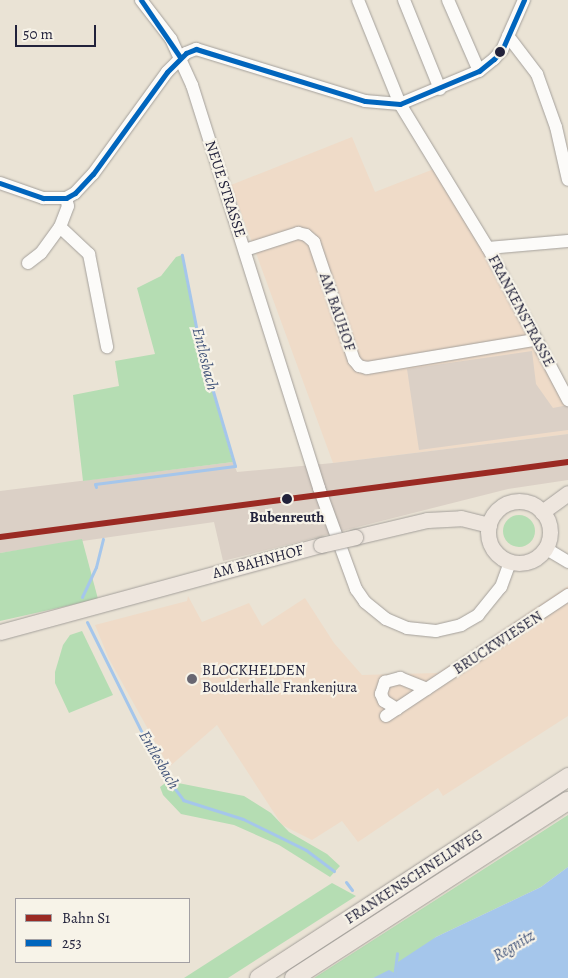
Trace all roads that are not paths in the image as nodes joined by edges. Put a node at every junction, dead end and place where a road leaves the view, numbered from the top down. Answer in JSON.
{"nodes":[{"id":1,"x":141,"y":0,"type":"edge"},
{"id":2,"x":358,"y":0,"type":"edge"},
{"id":3,"x":404,"y":0,"type":"edge"},
{"id":4,"x":448,"y":0,"type":"edge"},
{"id":5,"x":524,"y":0,"type":"edge"},
{"id":6,"x":508,"y":36,"type":"junction"},
{"id":7,"x":180,"y":57,"type":"junction"},
{"id":8,"x":479,"y":71,"type":"junction"},
{"id":9,"x":440,"y":88,"type":"junction"},
{"id":10,"x":400,"y":104,"type":"junction"},
{"id":11,"x":568,"y":180,"type":"edge"},
{"id":12,"x":0,"y":184,"type":"edge"},
{"id":13,"x":66,"y":198,"type":"junction"},
{"id":14,"x":60,"y":227,"type":"junction"},
{"id":15,"x":568,"y":241,"type":"edge"},
{"id":16,"x":488,"y":248,"type":"junction"},
{"id":17,"x":245,"y":250,"type":"junction"},
{"id":18,"x":28,"y":264,"type":"dead end"},
{"id":19,"x":535,"y":340,"type":"junction"},
{"id":20,"x":107,"y":347,"type":"dead end"},
{"id":21,"x":568,"y":400,"type":"edge"},
{"id":22,"x":568,"y":493,"type":"edge"},
{"id":23,"x":542,"y":512,"type":"junction"},
{"id":24,"x":489,"y":525,"type":"junction"},
{"id":25,"x":545,"y":548,"type":"junction"},
{"id":26,"x":510,"y":562,"type":"junction"},
{"id":27,"x":568,"y":562,"type":"edge"},
{"id":28,"x":568,"y":595,"type":"edge"},
{"id":29,"x":0,"y":632,"type":"edge"},
{"id":30,"x":427,"y":689,"type":"junction"},
{"id":31,"x":397,"y":709,"type":"junction"},
{"id":32,"x":386,"y":716,"type":"dead end"},
{"id":33,"x":568,"y":777,"type":"edge"},
{"id":34,"x":568,"y":801,"type":"edge"},
{"id":35,"x":259,"y":978,"type":"edge"},
{"id":36,"x":294,"y":978,"type":"edge"}],
"edges":[{"from":1,"to":7,"type":"street","name":"NEUE STRASSE"},
{"from":2,"to":10,"type":"street","name":"FRANKENSTRASSE"},
{"from":3,"to":9,"type":"street"},
{"from":4,"to":8,"type":"street"},
{"from":5,"to":6,"type":"street"},
{"from":6,"to":8,"type":"street"},
{"from":6,"to":11,"type":"street"},
{"from":7,"to":10,"type":"street"},
{"from":7,"to":13,"type":"street"},
{"from":7,"to":17,"type":"street","name":"NEUE STRASSE"},
{"from":8,"to":9,"type":"street"},
{"from":9,"to":10,"type":"street"},
{"from":10,"to":16,"type":"street","name":"FRANKENSTRASSE"},
{"from":12,"to":13,"type":"street"},
{"from":13,"to":14,"type":"street"},
{"from":14,"to":18,"type":"street"},
{"from":14,"to":20,"type":"street"},
{"from":15,"to":16,"type":"street","name":"FRANKENSTRASSE"},
{"from":16,"to":19,"type":"street","name":"FRANKENSTRASSE"},
{"from":17,"to":19,"type":"street","name":"AM BAUHOF"},
{"from":17,"to":26,"type":"street","name":"NEUE STRASSE"},
{"from":19,"to":21,"type":"street","name":"FRANKENSTRASSE"},
{"from":22,"to":23,"type":"main road"},
{"from":23,"to":24,"type":"main road"},
{"from":23,"to":25,"type":"main road"},
{"from":24,"to":26,"type":"main road"},
{"from":24,"to":29,"type":"main road","name":"AM BAHNHOF","bridge":true},
{"from":25,"to":26,"type":"main road"},
{"from":25,"to":27,"type":"street"},
{"from":28,"to":30,"type":"street","name":"BRUCKWIESEN"},
{"from":30,"to":31,"type":"street","name":"BRUCKWIESEN"},
{"from":30,"to":31,"type":"street"},
{"from":31,"to":32,"type":"street","name":"BRUCKWIESEN"},
{"from":33,"to":35,"type":"highway","name":"FRANKENSCHNELLWEG"},
{"from":34,"to":36,"type":"highway","name":"FRANKENSCHNELLWEG"}]}
